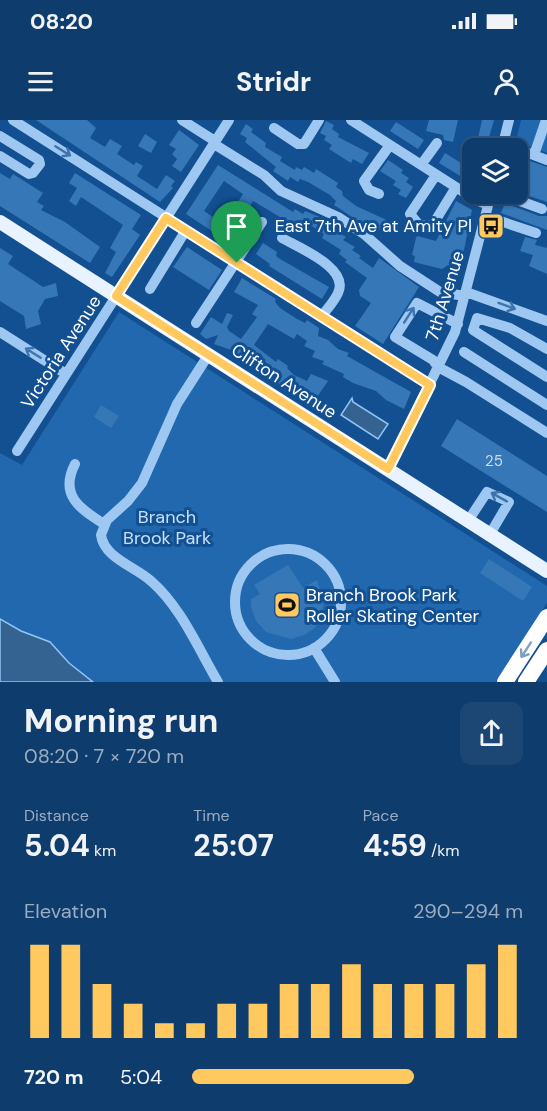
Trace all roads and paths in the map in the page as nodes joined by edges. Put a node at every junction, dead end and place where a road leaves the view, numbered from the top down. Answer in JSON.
{"nodes":[{"id":1,"x":13,"y":120,"type":"edge"},
{"id":2,"x":182,"y":120,"type":"edge"},
{"id":3,"x":229,"y":120,"type":"edge"},
{"id":4,"x":319,"y":120,"type":"edge"},
{"id":5,"x":351,"y":120,"type":"edge"},
{"id":6,"x":509,"y":120,"type":"edge"},
{"id":7,"x":546,"y":120,"type":"edge"},
{"id":8,"x":363,"y":124,"type":"edge"},
{"id":9,"x":274,"y":128,"type":"dead end"},
{"id":10,"x":0,"y":136,"type":"edge"},
{"id":11,"x":505,"y":138,"type":"edge"},
{"id":12,"x":214,"y":143,"type":"junction"},
{"id":13,"x":437,"y":143,"type":"dead end"},
{"id":14,"x":390,"y":145,"type":"junction"},
{"id":15,"x":528,"y":152,"type":"edge"},
{"id":16,"x":534,"y":154,"type":"junction"},
{"id":17,"x":0,"y":156,"type":"edge"},
{"id":18,"x":547,"y":160,"type":"edge"},
{"id":19,"x":422,"y":165,"type":"junction"},
{"id":20,"x":436,"y":175,"type":"junction"},
{"id":21,"x":456,"y":187,"type":"junction"},
{"id":22,"x":379,"y":195,"type":"dead end"},
{"id":23,"x":528,"y":204,"type":"edge"},
{"id":24,"x":488,"y":205,"type":"joint"},
{"id":25,"x":542,"y":209,"type":"dead end"},
{"id":26,"x":485,"y":216,"type":"junction"},
{"id":27,"x":166,"y":218,"type":"junction"},
{"id":28,"x":0,"y":222,"type":"edge"},
{"id":29,"x":262,"y":222,"type":"dead end"},
{"id":30,"x":186,"y":230,"type":"junction"},
{"id":31,"x":536,"y":233,"type":"dead end"},
{"id":32,"x":282,"y":238,"type":"dead end"},
{"id":33,"x":237,"y":263,"type":"junction"},
{"id":34,"x":150,"y":289,"type":"dead end"},
{"id":35,"x":465,"y":294,"type":"junction"},
{"id":36,"x":116,"y":296,"type":"junction"},
{"id":37,"x":321,"y":317,"type":"junction"},
{"id":38,"x":547,"y":321,"type":"edge"},
{"id":39,"x":196,"y":323,"type":"dead end"},
{"id":40,"x":458,"y":324,"type":"junction"},
{"id":41,"x":0,"y":332,"type":"edge"},
{"id":42,"x":547,"y":349,"type":"edge"},
{"id":43,"x":464,"y":352,"type":"dead end"},
{"id":44,"x":208,"y":354,"type":"junction"},
{"id":45,"x":438,"y":367,"type":"junction"},
{"id":46,"x":66,"y":374,"type":"junction"},
{"id":47,"x":547,"y":377,"type":"edge"},
{"id":48,"x":430,"y":385,"type":"junction"},
{"id":49,"x":547,"y":405,"type":"edge"},
{"id":50,"x":547,"y":433,"type":"edge"},
{"id":51,"x":17,"y":451,"type":"dead end"},
{"id":52,"x":75,"y":464,"type":"dead end"},
{"id":53,"x":388,"y":469,"type":"junction"},
{"id":54,"x":468,"y":520,"type":"junction"},
{"id":55,"x":104,"y":524,"type":"junction"},
{"id":56,"x":490,"y":534,"type":"junction"},
{"id":57,"x":547,"y":571,"type":"edge"},
{"id":58,"x":547,"y":617,"type":"edge"},
{"id":59,"x":314,"y":648,"type":"junction"},
{"id":60,"x":547,"y":650,"type":"edge"},
{"id":61,"x":547,"y":671,"type":"edge"},
{"id":62,"x":218,"y":682,"type":"edge"},
{"id":63,"x":335,"y":682,"type":"edge"},
{"id":64,"x":506,"y":682,"type":"edge"},
{"id":65,"x":526,"y":682,"type":"edge"},
{"id":66,"x":540,"y":682,"type":"edge"}],
"edges":[{"from":1,"to":27,"type":"street","one_way":true},
{"from":2,"to":12,"type":"street"},
{"from":3,"to":12,"type":"street","name":"Victoria Avenue"},
{"from":4,"to":9,"type":"street"},
{"from":5,"to":8,"type":"street"},
{"from":6,"to":11,"type":"street"},
{"from":7,"to":16,"type":"street"},
{"from":8,"to":14,"type":"street"},
{"from":10,"to":17,"type":"street"},
{"from":12,"to":27,"type":"street","name":"Victoria Avenue"},
{"from":12,"to":35,"type":"street"},
{"from":13,"to":19,"type":"street"},
{"from":14,"to":19,"type":"street"},
{"from":14,"to":22,"type":"street"},
{"from":15,"to":16,"type":"street"},
{"from":16,"to":18,"type":"street"},
{"from":19,"to":20,"type":"street"},
{"from":20,"to":21,"type":"street"},
{"from":20,"to":21,"type":"street"},
{"from":21,"to":24,"type":"street"},
{"from":23,"to":25,"type":"street"},
{"from":24,"to":26,"type":"street","name":"7th Avenue"},
{"from":26,"to":31,"type":"street"},
{"from":26,"to":35,"type":"street","name":"7th Avenue"},
{"from":27,"to":30,"type":"street"},
{"from":27,"to":36,"type":"street","name":"Victoria Avenue"},
{"from":28,"to":36,"type":"main road","name":"Clifton Avenue"},
{"from":29,"to":33,"type":"street"},
{"from":30,"to":33,"type":"street"},
{"from":30,"to":34,"type":"street"},
{"from":32,"to":37,"type":"street"},
{"from":33,"to":37,"type":"street"},
{"from":33,"to":39,"type":"street"},
{"from":35,"to":38,"type":"street","one_way":true},
{"from":35,"to":40,"type":"street","name":"7th Avenue"},
{"from":36,"to":44,"type":"main road","name":"Clifton Avenue"},
{"from":36,"to":46,"type":"street","name":"Victoria Avenue"},
{"from":37,"to":48,"type":"street"},
{"from":40,"to":45,"type":"street","name":"7th Avenue"},
{"from":45,"to":40,"type":"street","one_way":true},
{"from":46,"to":41,"type":"street","one_way":true},
{"from":42,"to":47,"type":"street"},
{"from":43,"to":49,"type":"street"},
{"from":44,"to":53,"type":"main road","name":"Clifton Avenue"},
{"from":44,"to":55,"type":"street"},
{"from":45,"to":48,"type":"street","name":"7th Avenue"},
{"from":45,"to":50,"type":"street"},
{"from":46,"to":51,"type":"street","name":"Victoria Avenue"},
{"from":48,"to":53,"type":"street","name":"7th Avenue"},
{"from":52,"to":55,"type":"street"},
{"from":53,"to":54,"type":"main road","name":"Clifton Avenue"},
{"from":54,"to":56,"type":"main road","name":"Clifton Avenue"},
{"from":56,"to":54,"type":"street","one_way":true},
{"from":55,"to":62,"type":"street"},
{"from":56,"to":57,"type":"main road","name":"Clifton Avenue"},
{"from":58,"to":64,"type":"highway","one_way":true},
{"from":59,"to":59,"type":"street"},
{"from":59,"to":63,"type":"street"},
{"from":60,"to":65,"type":"highway"},
{"from":61,"to":66,"type":"highway"}]}
